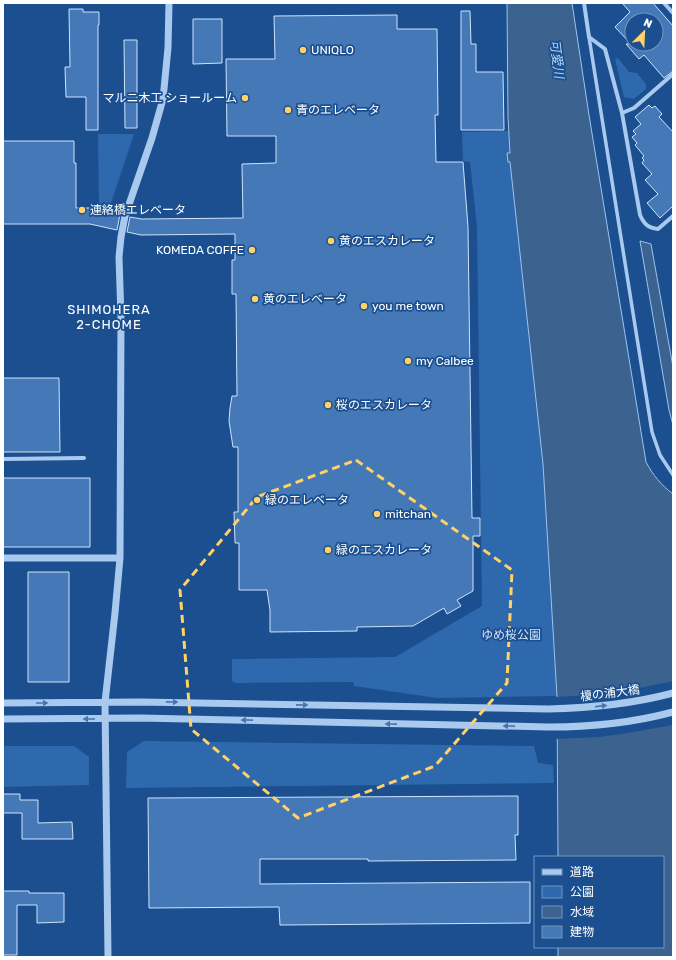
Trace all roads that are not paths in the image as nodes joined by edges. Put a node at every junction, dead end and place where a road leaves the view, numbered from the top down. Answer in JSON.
{"nodes":[{"id":1,"x":169,"y":3,"type":"edge"},
{"id":2,"x":584,"y":3,"type":"edge"},
{"id":3,"x":664,"y":3,"type":"edge"},
{"id":4,"x":673,"y":13,"type":"edge"},
{"id":5,"x":589,"y":37,"type":"junction"},
{"id":6,"x":673,"y":74,"type":"edge"},
{"id":7,"x":622,"y":113,"type":"junction"},
{"id":8,"x":673,"y":216,"type":"edge"},
{"id":9,"x":84,"y":458,"type":"dead end"},
{"id":10,"x":3,"y":459,"type":"edge"},
{"id":11,"x":673,"y":475,"type":"edge"},
{"id":12,"x":3,"y":558,"type":"edge"},
{"id":13,"x":120,"y":558,"type":"junction"},
{"id":14,"x":673,"y":693,"type":"edge"},
{"id":15,"x":105,"y":702,"type":"junction"},
{"id":16,"x":3,"y":703,"type":"edge"},
{"id":17,"x":673,"y":712,"type":"edge"},
{"id":18,"x":106,"y":719,"type":"junction"},
{"id":19,"x":3,"y":720,"type":"edge"},
{"id":20,"x":108,"y":957,"type":"edge"}],
"edges":[{"from":1,"to":13,"type":"street"},
{"from":2,"to":5,"type":"street"},
{"from":3,"to":4,"type":"street"},
{"from":5,"to":7,"type":"street"},
{"from":5,"to":11,"type":"street"},
{"from":6,"to":7,"type":"street"},
{"from":7,"to":8,"type":"street"},
{"from":9,"to":10,"type":"street"},
{"from":12,"to":13,"type":"street"},
{"from":13,"to":15,"type":"street"},
{"from":15,"to":14,"type":"street","name":"榎の浦大橋","one_way":true},
{"from":16,"to":15,"type":"street","name":"榎の浦大橋","one_way":true},
{"from":15,"to":18,"type":"street"},
{"from":17,"to":18,"type":"street","one_way":true},
{"from":18,"to":19,"type":"street","one_way":true},
{"from":18,"to":20,"type":"street"}]}
